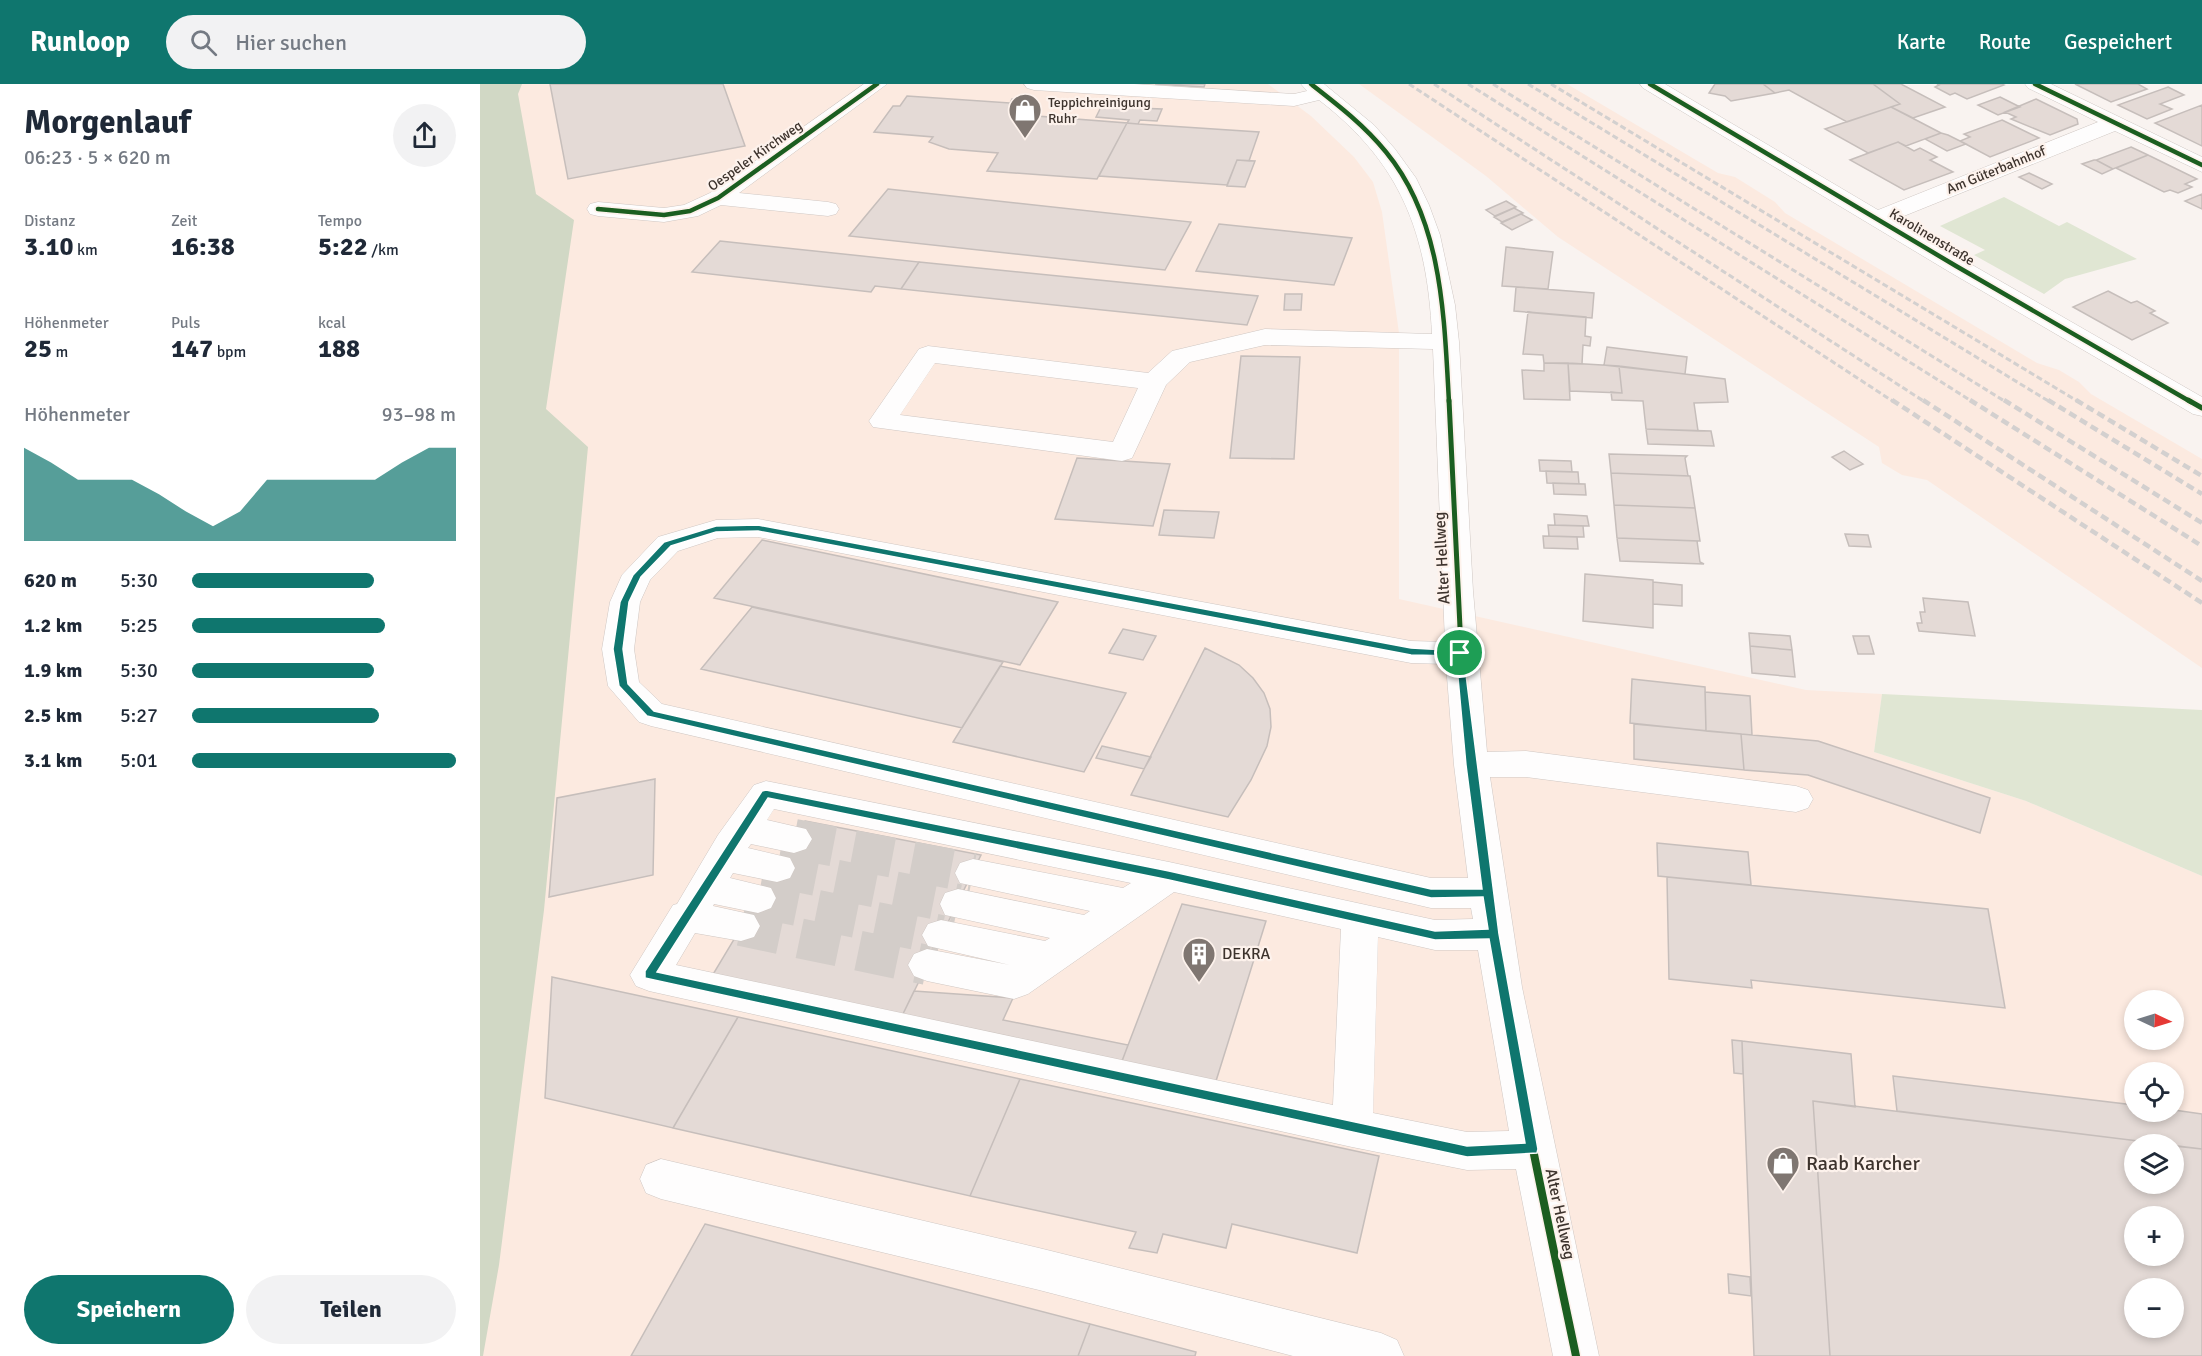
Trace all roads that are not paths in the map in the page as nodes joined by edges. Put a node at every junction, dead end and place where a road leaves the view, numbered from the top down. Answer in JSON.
{"nodes":[{"id":1,"x":877,"y":84,"type":"edge"},
{"id":2,"x":1034,"y":84,"type":"edge"},
{"id":3,"x":1650,"y":84,"type":"edge"},
{"id":4,"x":2035,"y":84,"type":"edge"},
{"id":5,"x":1318,"y":89,"type":"edge"},
{"id":6,"x":2115,"y":123,"type":"junction"},
{"id":7,"x":2202,"y":165,"type":"edge"},
{"id":8,"x":718,"y":198,"type":"junction"},
{"id":9,"x":598,"y":209,"type":"dead end"},
{"id":10,"x":828,"y":209,"type":"dead end"},
{"id":11,"x":1878,"y":218,"type":"junction"},
{"id":12,"x":1446,"y":342,"type":"junction"},
{"id":13,"x":1154,"y":382,"type":"junction"},
{"id":14,"x":2202,"y":408,"type":"edge"},
{"id":15,"x":1460,"y":653,"type":"junction"},
{"id":16,"x":1471,"y":765,"type":"junction"},
{"id":17,"x":1796,"y":799,"type":"dead end"},
{"id":18,"x":733,"y":843,"type":"junction"},
{"id":19,"x":786,"y":853,"type":"tunnel mouth"},
{"id":20,"x":1169,"y":876,"type":"junction"},
{"id":21,"x":1488,"y":893,"type":"junction"},
{"id":22,"x":695,"y":901,"type":"junction"},
{"id":23,"x":1128,"y":904,"type":"junction"},
{"id":24,"x":750,"y":912,"type":"tunnel mouth"},
{"id":25,"x":1360,"y":918,"type":"junction"},
{"id":26,"x":950,"y":919,"type":"junction"},
{"id":27,"x":1090,"y":931,"type":"junction"},
{"id":28,"x":1494,"y":934,"type":"junction"},
{"id":29,"x":1352,"y":1128,"type":"junction"},
{"id":30,"x":1532,"y":1149,"type":"junction"},
{"id":31,"x":661,"y":1179,"type":"dead end"},
{"id":32,"x":1381,"y":1356,"type":"edge"},
{"id":33,"x":1576,"y":1356,"type":"edge"}],
"edges":[{"from":1,"to":8,"type":"street","name":"Oespeler Kirchweg"},
{"from":2,"to":5,"type":"street"},
{"from":3,"to":11,"type":"street","name":"Karolinenstraße"},
{"from":4,"to":6,"type":"street"},
{"from":5,"to":12,"type":"street","name":"Alter Hellweg"},
{"from":6,"to":7,"type":"street"},
{"from":6,"to":11,"type":"street","name":"Am Güterbahnhof"},
{"from":8,"to":9,"type":"street","name":"Oespeler Kirchweg"},
{"from":8,"to":10,"type":"street"},
{"from":11,"to":14,"type":"street","name":"Karolinenstraße"},
{"from":12,"to":13,"type":"street"},
{"from":12,"to":15,"type":"street","name":"Alter Hellweg"},
{"from":13,"to":13,"type":"street"},
{"from":15,"to":16,"type":"street","name":"Alter Hellweg"},
{"from":15,"to":21,"type":"street"},
{"from":16,"to":17,"type":"street"},
{"from":16,"to":21,"type":"street","name":"Alter Hellweg"},
{"from":18,"to":19,"type":"street"},
{"from":18,"to":20,"type":"street"},
{"from":18,"to":22,"type":"street"},
{"from":20,"to":23,"type":"street"},
{"from":20,"to":25,"type":"street"},
{"from":21,"to":28,"type":"street","name":"Alter Hellweg"},
{"from":22,"to":24,"type":"street"},
{"from":22,"to":29,"type":"street"},
{"from":23,"to":26,"type":"street"},
{"from":23,"to":27,"type":"street"},
{"from":25,"to":28,"type":"street"},
{"from":25,"to":29,"type":"street"},
{"from":26,"to":27,"type":"street"},
{"from":26,"to":27,"type":"street"},
{"from":28,"to":30,"type":"street","name":"Alter Hellweg"},
{"from":29,"to":30,"type":"street"},
{"from":30,"to":33,"type":"street","name":"Alter Hellweg"},
{"from":31,"to":32,"type":"street"}]}
